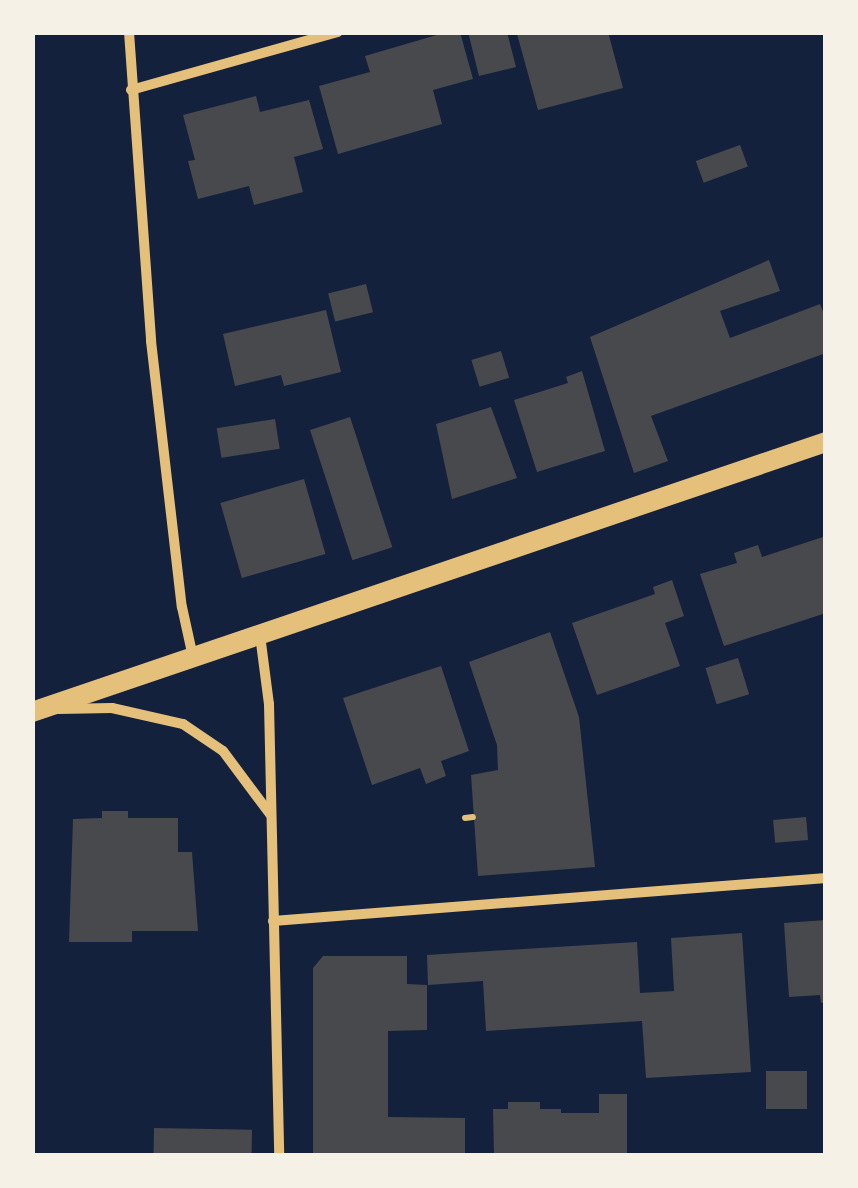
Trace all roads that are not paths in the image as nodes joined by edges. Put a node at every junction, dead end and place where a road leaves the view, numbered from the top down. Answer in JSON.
{"nodes":[{"id":1,"x":129,"y":32,"type":"edge"},
{"id":2,"x":338,"y":32,"type":"edge"},
{"id":3,"x":131,"y":90,"type":"junction"},
{"id":4,"x":826,"y":442,"type":"edge"},
{"id":5,"x":260,"y":635,"type":"junction"},
{"id":6,"x":193,"y":657,"type":"junction"},
{"id":7,"x":38,"y":711,"type":"edge"},
{"id":8,"x":270,"y":814,"type":"junction"},
{"id":9,"x":826,"y":878,"type":"edge"},
{"id":10,"x":274,"y":922,"type":"junction"},
{"id":11,"x":279,"y":1156,"type":"edge"}],
"edges":[{"from":1,"to":3,"type":"street"},
{"from":2,"to":3,"type":"street"},
{"from":3,"to":6,"type":"street"},
{"from":4,"to":5,"type":"main road"},
{"from":5,"to":6,"type":"main road"},
{"from":5,"to":8,"type":"street"},
{"from":6,"to":7,"type":"main road"},
{"from":7,"to":8,"type":"street"},
{"from":8,"to":10,"type":"street"},
{"from":9,"to":10,"type":"street"},
{"from":10,"to":11,"type":"street"}]}
